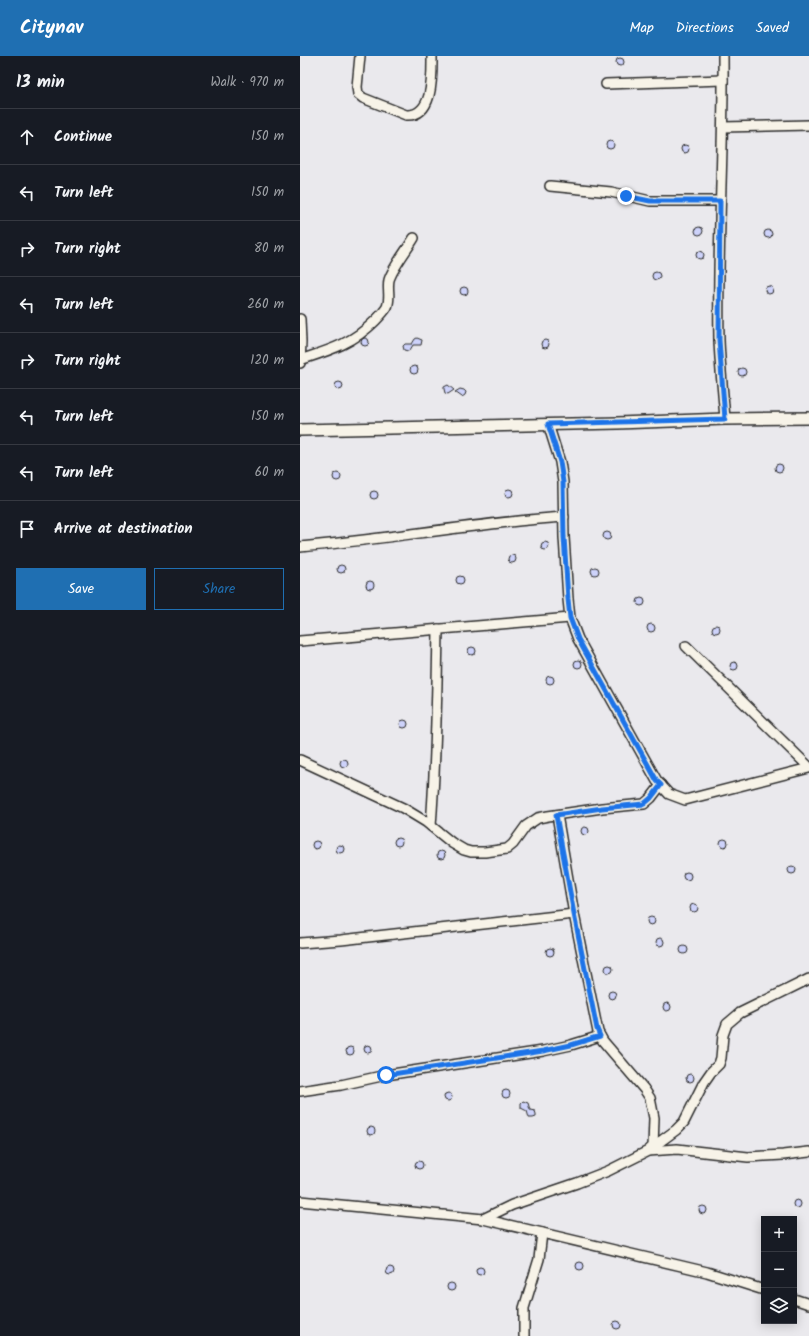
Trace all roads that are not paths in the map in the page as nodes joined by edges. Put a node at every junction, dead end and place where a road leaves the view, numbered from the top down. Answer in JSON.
{"nodes":[{"id":1,"x":360,"y":56,"type":"edge"},
{"id":2,"x":432,"y":56,"type":"edge"},
{"id":3,"x":723,"y":56,"type":"edge"},
{"id":4,"x":723,"y":80,"type":"junction"},
{"id":5,"x":606,"y":84,"type":"dead end"},
{"id":6,"x":809,"y":126,"type":"edge"},
{"id":7,"x":723,"y":127,"type":"junction"},
{"id":8,"x":550,"y":186,"type":"dead end"},
{"id":9,"x":720,"y":201,"type":"junction"},
{"id":10,"x":414,"y":238,"type":"dead end"},
{"id":11,"x":300,"y":319,"type":"edge"},
{"id":12,"x":300,"y":361,"type":"edge"},
{"id":13,"x":809,"y":418,"type":"edge"},
{"id":14,"x":725,"y":419,"type":"junction"},
{"id":15,"x":548,"y":424,"type":"junction"},
{"id":16,"x":300,"y":430,"type":"edge"},
{"id":17,"x":564,"y":517,"type":"junction"},
{"id":18,"x":300,"y":547,"type":"edge"},
{"id":19,"x":570,"y":618,"type":"junction"},
{"id":20,"x":438,"y":629,"type":"junction"},
{"id":21,"x":300,"y":641,"type":"edge"},
{"id":22,"x":686,"y":646,"type":"dead end"},
{"id":23,"x":300,"y":760,"type":"edge"},
{"id":24,"x":809,"y":767,"type":"edge"},
{"id":25,"x":661,"y":785,"type":"junction"},
{"id":26,"x":556,"y":815,"type":"junction"},
{"id":27,"x":431,"y":826,"type":"junction"},
{"id":28,"x":574,"y":914,"type":"junction"},
{"id":29,"x":300,"y":943,"type":"edge"},
{"id":30,"x":809,"y":979,"type":"edge"},
{"id":31,"x":600,"y":1036,"type":"junction"},
{"id":32,"x":300,"y":1091,"type":"edge"},
{"id":33,"x":650,"y":1149,"type":"junction"},
{"id":34,"x":809,"y":1152,"type":"edge"},
{"id":35,"x":300,"y":1200,"type":"edge"},
{"id":36,"x":483,"y":1219,"type":"junction"},
{"id":37,"x":542,"y":1233,"type":"junction"},
{"id":38,"x":761,"y":1289,"type":"edge"},
{"id":39,"x":797,"y":1300,"type":"edge"},
{"id":40,"x":809,"y":1304,"type":"edge"},
{"id":41,"x":524,"y":1336,"type":"edge"}],
"edges":[{"from":1,"to":2,"type":"street"},
{"from":3,"to":4,"type":"street"},
{"from":4,"to":5,"type":"street"},
{"from":4,"to":7,"type":"street"},
{"from":6,"to":7,"type":"street"},
{"from":7,"to":9,"type":"street"},
{"from":8,"to":9,"type":"street"},
{"from":9,"to":14,"type":"street"},
{"from":10,"to":12,"type":"street"},
{"from":11,"to":12,"type":"street"},
{"from":13,"to":14,"type":"street"},
{"from":14,"to":15,"type":"street"},
{"from":15,"to":16,"type":"street"},
{"from":15,"to":17,"type":"street"},
{"from":17,"to":18,"type":"street"},
{"from":17,"to":19,"type":"street"},
{"from":19,"to":20,"type":"street"},
{"from":19,"to":25,"type":"street"},
{"from":20,"to":21,"type":"street"},
{"from":20,"to":27,"type":"street"},
{"from":22,"to":24,"type":"street"},
{"from":23,"to":27,"type":"street"},
{"from":24,"to":25,"type":"street"},
{"from":25,"to":26,"type":"street"},
{"from":26,"to":27,"type":"street"},
{"from":26,"to":28,"type":"street"},
{"from":28,"to":29,"type":"street"},
{"from":28,"to":31,"type":"street"},
{"from":30,"to":33,"type":"street"},
{"from":31,"to":32,"type":"street"},
{"from":31,"to":33,"type":"street"},
{"from":33,"to":34,"type":"street"},
{"from":33,"to":36,"type":"street"},
{"from":35,"to":36,"type":"street"},
{"from":36,"to":37,"type":"street"},
{"from":37,"to":38,"type":"street"},
{"from":37,"to":41,"type":"street"},
{"from":39,"to":40,"type":"street"}]}
